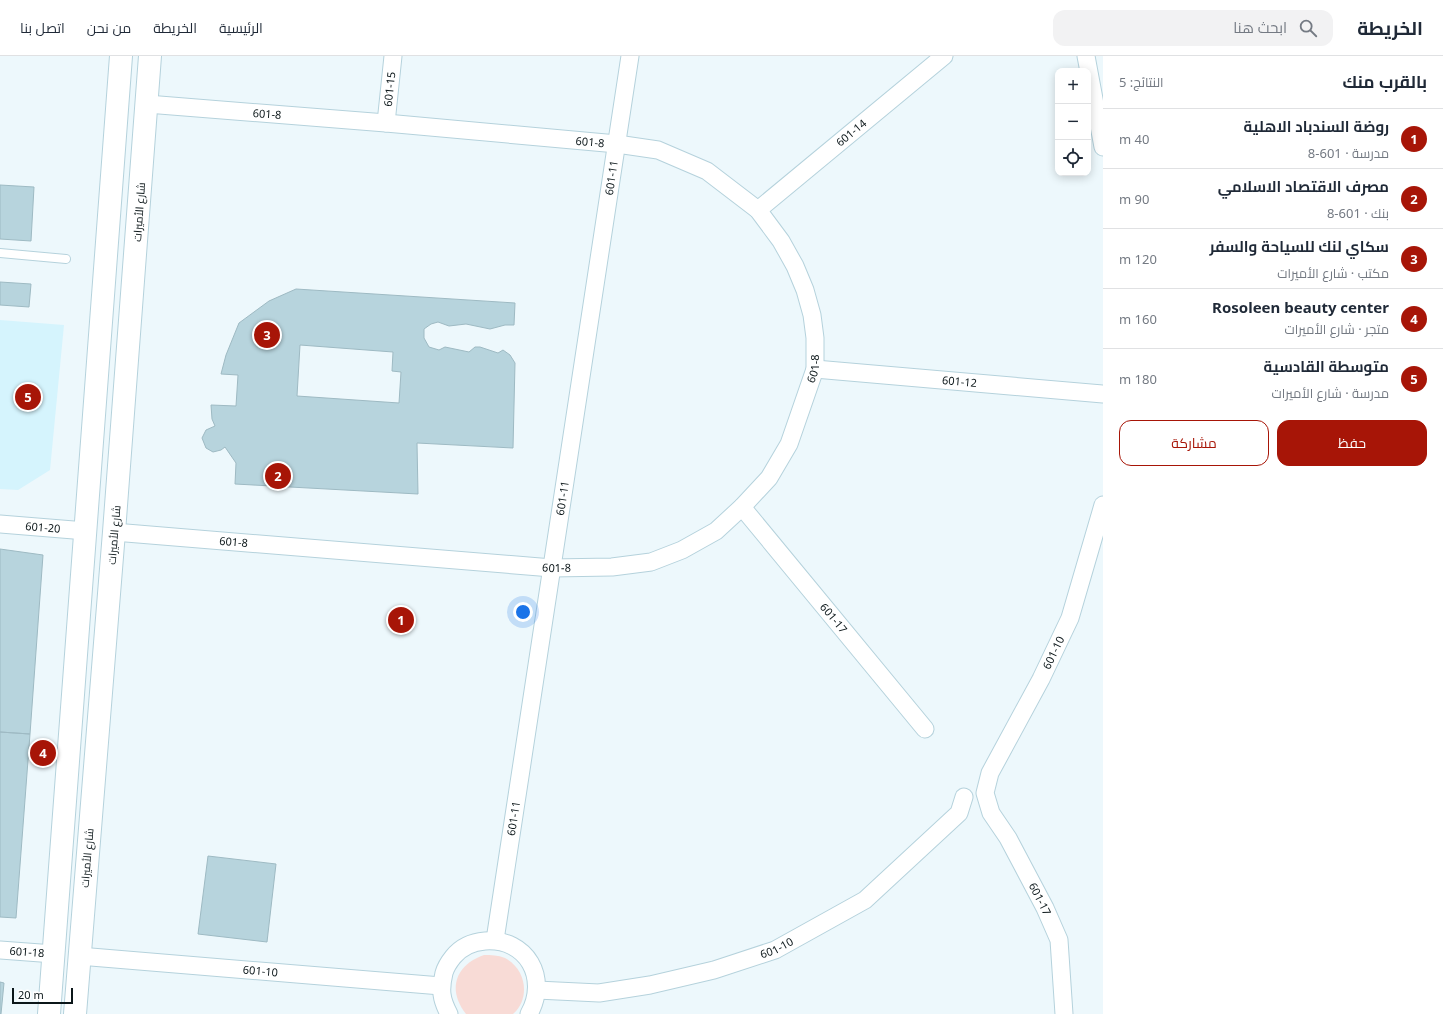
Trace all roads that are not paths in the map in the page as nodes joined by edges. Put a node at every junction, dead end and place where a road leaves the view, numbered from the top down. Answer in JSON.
{"nodes":[{"id":1,"x":121,"y":56,"type":"edge"},
{"id":2,"x":150,"y":56,"type":"edge"},
{"id":3,"x":393,"y":56,"type":"edge"},
{"id":4,"x":630,"y":56,"type":"edge"},
{"id":5,"x":944,"y":56,"type":"edge"},
{"id":6,"x":1086,"y":56,"type":"edge"},
{"id":7,"x":147,"y":104,"type":"junction"},
{"id":8,"x":386,"y":123,"type":"junction"},
{"id":9,"x":617,"y":144,"type":"junction"},
{"id":10,"x":1103,"y":147,"type":"edge"},
{"id":11,"x":758,"y":210,"type":"junction"},
{"id":12,"x":0,"y":253,"type":"edge"},
{"id":13,"x":66,"y":259,"type":"dead end"},
{"id":14,"x":815,"y":369,"type":"junction"},
{"id":15,"x":1103,"y":394,"type":"edge"},
{"id":16,"x":1103,"y":505,"type":"edge"},
{"id":17,"x":742,"y":507,"type":"junction"},
{"id":18,"x":0,"y":524,"type":"edge"},
{"id":19,"x":86,"y":531,"type":"junction"},
{"id":20,"x":114,"y":532,"type":"junction"},
{"id":21,"x":552,"y":568,"type":"junction"},
{"id":22,"x":925,"y":729,"type":"dead end"},
{"id":23,"x":985,"y":793,"type":"joint"},
{"id":24,"x":964,"y":797,"type":"dead end"},
{"id":25,"x":495,"y":940,"type":"junction"},
{"id":26,"x":0,"y":950,"type":"edge"},
{"id":27,"x":54,"y":954,"type":"junction"},
{"id":28,"x":79,"y":956,"type":"junction"},
{"id":29,"x":441,"y":986,"type":"junction"},
{"id":30,"x":537,"y":990,"type":"junction"},
{"id":31,"x":49,"y":1014,"type":"edge"},
{"id":32,"x":75,"y":1014,"type":"edge"},
{"id":33,"x":449,"y":1014,"type":"edge"},
{"id":34,"x":529,"y":1014,"type":"edge"},
{"id":35,"x":1064,"y":1014,"type":"edge"}],
"edges":[{"from":1,"to":19,"type":"street"},
{"from":2,"to":7,"type":"street","name":"شارع الأميرات"},
{"from":3,"to":8,"type":"street","name":"601-15"},
{"from":4,"to":9,"type":"street","name":"601-11"},
{"from":5,"to":11,"type":"street","name":"601-14"},
{"from":6,"to":10,"type":"street"},
{"from":7,"to":8,"type":"street","name":"601-8"},
{"from":7,"to":20,"type":"street","name":"شارع الأميرات"},
{"from":8,"to":9,"type":"street","name":"601-8"},
{"from":9,"to":11,"type":"street","name":"601-8"},
{"from":9,"to":21,"type":"street","name":"601-11"},
{"from":11,"to":14,"type":"street","name":"601-8"},
{"from":12,"to":13,"type":"lane"},
{"from":14,"to":15,"type":"street","name":"601-12"},
{"from":14,"to":17,"type":"street","name":"601-8"},
{"from":16,"to":23,"type":"street","name":"601-10"},
{"from":17,"to":21,"type":"street","name":"601-8"},
{"from":17,"to":22,"type":"street","name":"601-17"},
{"from":18,"to":19,"type":"street","name":"601-20"},
{"from":19,"to":27,"type":"street"},
{"from":20,"to":21,"type":"street","name":"601-8"},
{"from":20,"to":28,"type":"street","name":"شارع الأميرات"},
{"from":21,"to":25,"type":"street","name":"601-11"},
{"from":23,"to":35,"type":"street","name":"601-17"},
{"from":24,"to":30,"type":"street","name":"601-10"},
{"from":25,"to":29,"type":"street"},
{"from":25,"to":30,"type":"street"},
{"from":26,"to":27,"type":"street","name":"601-18"},
{"from":27,"to":31,"type":"street"},
{"from":28,"to":29,"type":"street","name":"601-10"},
{"from":28,"to":32,"type":"street","name":"شارع الأميرات"},
{"from":29,"to":33,"type":"street"},
{"from":30,"to":34,"type":"street"}]}
